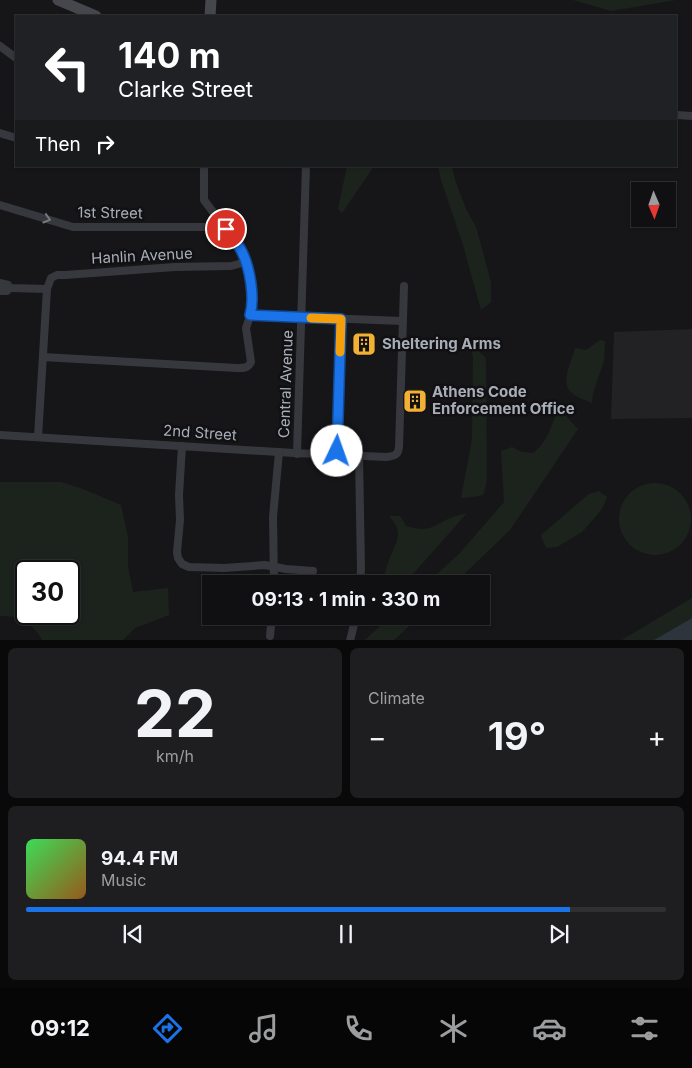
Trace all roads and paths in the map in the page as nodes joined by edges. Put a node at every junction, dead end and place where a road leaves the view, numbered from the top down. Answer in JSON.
{"nodes":[{"id":1,"x":58,"y":0,"type":"edge"},
{"id":2,"x":211,"y":0,"type":"edge"},
{"id":3,"x":94,"y":15,"type":"edge"},
{"id":4,"x":210,"y":15,"type":"edge"},
{"id":5,"x":0,"y":46,"type":"edge"},
{"id":6,"x":15,"y":57,"type":"edge"},
{"id":7,"x":677,"y":116,"type":"edge"},
{"id":8,"x":692,"y":116,"type":"edge"},
{"id":9,"x":0,"y":133,"type":"edge"},
{"id":10,"x":15,"y":138,"type":"edge"},
{"id":11,"x":204,"y":167,"type":"edge"},
{"id":12,"x":306,"y":167,"type":"edge"},
{"id":13,"x":0,"y":205,"type":"edge"},
{"id":14,"x":223,"y":225,"type":"junction"},
{"id":15,"x":246,"y":262,"type":"junction"},
{"id":16,"x":0,"y":283,"type":"edge"},
{"id":17,"x":404,"y":286,"type":"dead end"},
{"id":18,"x":10,"y":288,"type":"junction"},
{"id":19,"x":47,"y":289,"type":"junction"},
{"id":20,"x":0,"y":291,"type":"edge"},
{"id":21,"x":250,"y":315,"type":"junction"},
{"id":22,"x":302,"y":317,"type":"junction"},
{"id":23,"x":341,"y":319,"type":"junction"},
{"id":24,"x":402,"y":321,"type":"junction"},
{"id":25,"x":43,"y":357,"type":"junction"},
{"id":26,"x":0,"y":435,"type":"edge"},
{"id":27,"x":38,"y":437,"type":"junction"},
{"id":28,"x":182,"y":446,"type":"junction"},
{"id":29,"x":279,"y":452,"type":"junction"},
{"id":30,"x":297,"y":454,"type":"junction"},
{"id":31,"x":336,"y":455,"type":"junction"},
{"id":32,"x":359,"y":456,"type":"junction"},
{"id":33,"x":273,"y":566,"type":"junction"},
{"id":34,"x":314,"y":571,"type":"dead end"},
{"id":35,"x":274,"y":575,"type":"edge"},
{"id":36,"x":361,"y":575,"type":"edge"},
{"id":37,"x":271,"y":625,"type":"edge"},
{"id":38,"x":354,"y":625,"type":"edge"},
{"id":39,"x":270,"y":636,"type":"dead end"},
{"id":40,"x":350,"y":640,"type":"edge"}],
"edges":[{"from":1,"to":3,"type":"street"},
{"from":2,"to":4,"type":"street"},
{"from":5,"to":6,"type":"street"},
{"from":7,"to":8,"type":"street"},
{"from":9,"to":10,"type":"street"},
{"from":11,"to":14,"type":"street"},
{"from":12,"to":22,"type":"street","name":"Central Avenue"},
{"from":13,"to":14,"type":"street","name":"1st Street","one_way":true},
{"from":14,"to":15,"type":"street"},
{"from":15,"to":19,"type":"street","name":"Hanlin Avenue"},
{"from":15,"to":21,"type":"street"},
{"from":16,"to":18,"type":"street"},
{"from":17,"to":24,"type":"street"},
{"from":18,"to":19,"type":"street"},
{"from":18,"to":20,"type":"street"},
{"from":19,"to":25,"type":"street"},
{"from":21,"to":22,"type":"street"},
{"from":21,"to":25,"type":"street"},
{"from":22,"to":23,"type":"street"},
{"from":22,"to":30,"type":"street","name":"Central Avenue"},
{"from":23,"to":24,"type":"street"},
{"from":23,"to":31,"type":"street"},
{"from":24,"to":32,"type":"street","name":"2nd Street"},
{"from":25,"to":27,"type":"street"},
{"from":26,"to":27,"type":"street","name":"2nd Street"},
{"from":27,"to":28,"type":"street","name":"2nd Street"},
{"from":28,"to":29,"type":"street","name":"2nd Street"},
{"from":28,"to":33,"type":"street"},
{"from":29,"to":30,"type":"street","name":"2nd Street"},
{"from":29,"to":33,"type":"street","name":"Central Avenue"},
{"from":30,"to":31,"type":"street","name":"2nd Street"},
{"from":31,"to":32,"type":"street","name":"2nd Street"},
{"from":32,"to":36,"type":"street"},
{"from":33,"to":34,"type":"street"},
{"from":33,"to":35,"type":"street","name":"Central Avenue"},
{"from":37,"to":39,"type":"street"},
{"from":38,"to":40,"type":"street"}]}
